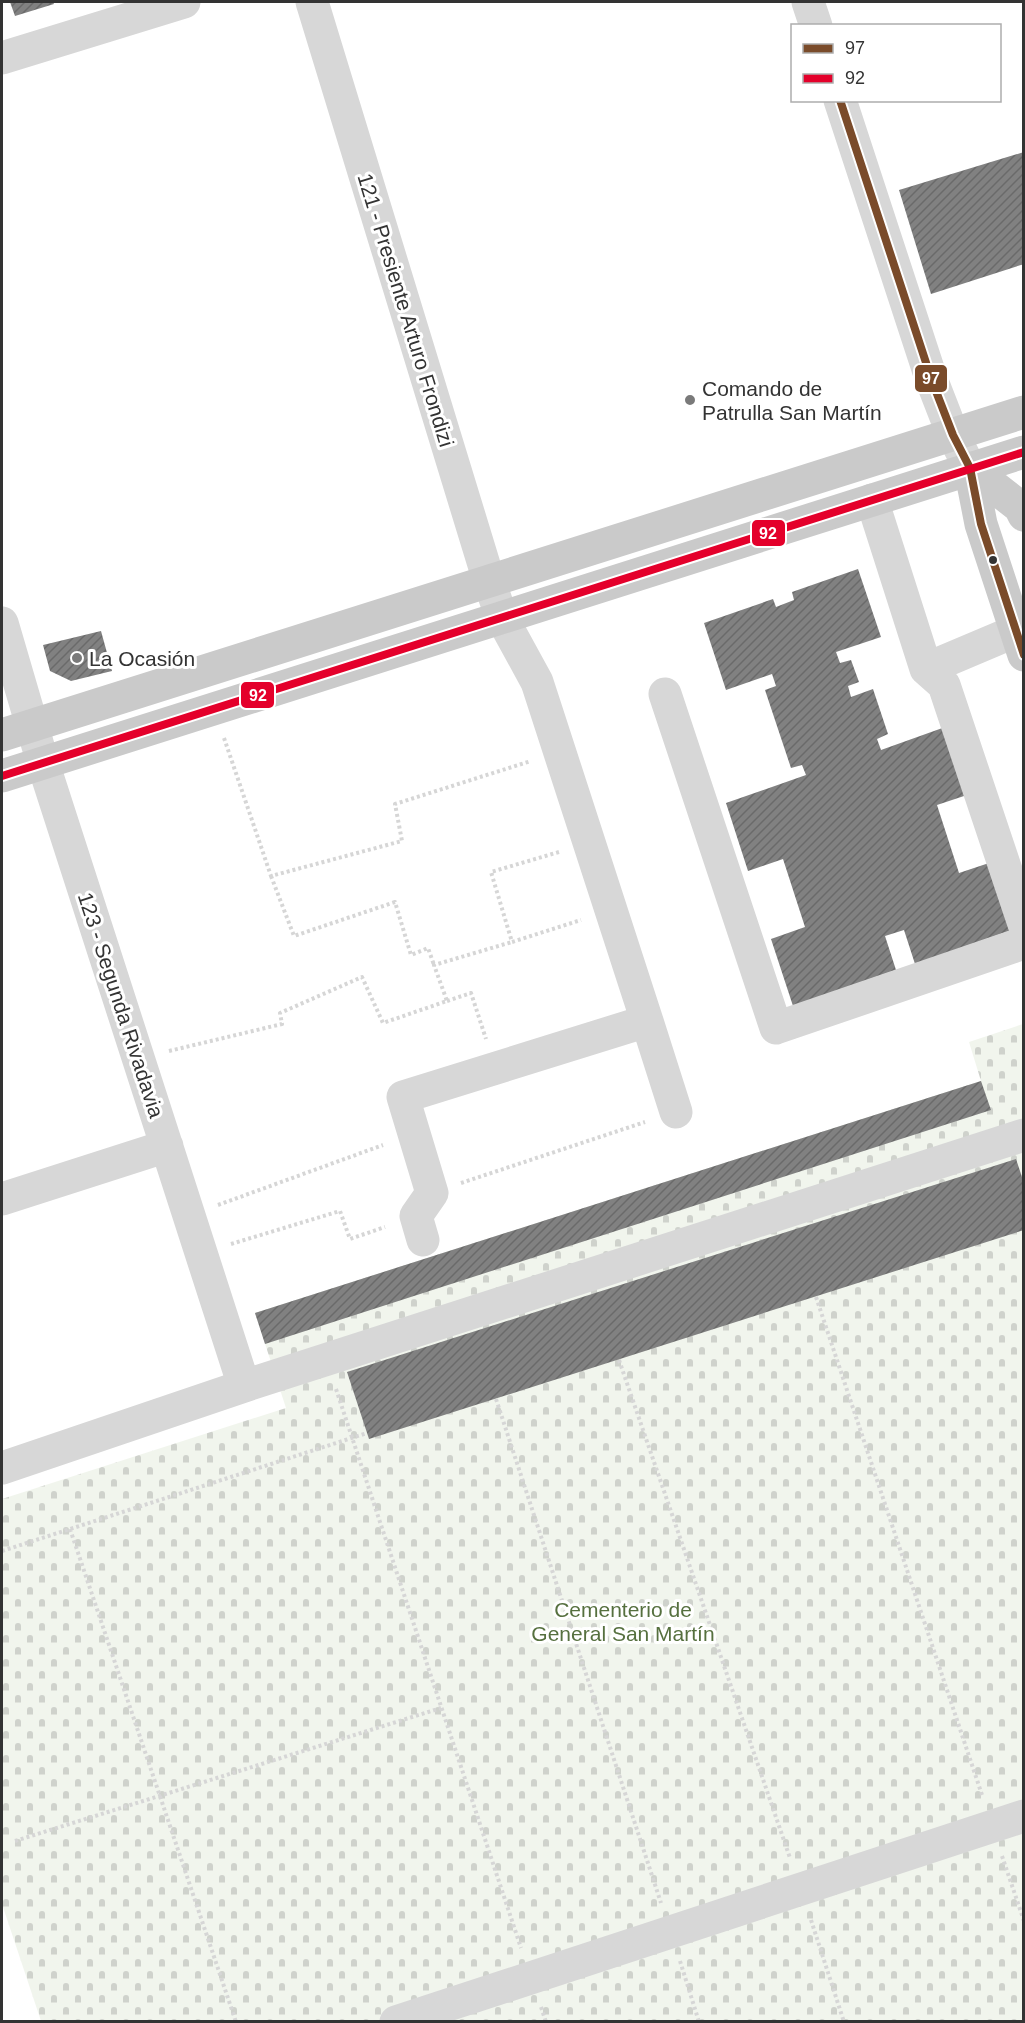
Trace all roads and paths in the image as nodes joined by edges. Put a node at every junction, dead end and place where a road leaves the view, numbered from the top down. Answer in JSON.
{"nodes":[{"id":1,"x":184,"y":2,"type":"edge"},
{"id":2,"x":312,"y":2,"type":"edge"},
{"id":3,"x":808,"y":2,"type":"edge"},
{"id":4,"x":815,"y":24,"type":"edge"},
{"id":5,"x":2,"y":58,"type":"edge"},
{"id":6,"x":841,"y":102,"type":"edge"},
{"id":7,"x":1023,"y":412,"type":"edge"},
{"id":8,"x":952,"y":435,"type":"junction"},
{"id":9,"x":1023,"y":452,"type":"edge"},
{"id":10,"x":970,"y":468,"type":"junction"},
{"id":11,"x":872,"y":500,"type":"junction"},
{"id":12,"x":1023,"y":516,"type":"edge"},
{"id":13,"x":489,"y":581,"type":"junction"},
{"id":14,"x":502,"y":618,"type":"junction"},
{"id":15,"x":2,"y":623,"type":"edge"},
{"id":16,"x":1020,"y":643,"type":"edge"},
{"id":17,"x":926,"y":669,"type":"junction"},
{"id":18,"x":666,"y":694,"type":"dead end"},
{"id":19,"x":32,"y":725,"type":"junction"},
{"id":20,"x":2,"y":735,"type":"edge"},
{"id":21,"x":224,"y":738,"type":"dead end"},
{"id":22,"x":560,"y":752,"type":"junction"},
{"id":23,"x":43,"y":763,"type":"junction"},
{"id":24,"x":2,"y":776,"type":"edge"},
{"id":25,"x":590,"y":844,"type":"junction"},
{"id":26,"x":271,"y":876,"type":"junction"},
{"id":27,"x":611,"y":910,"type":"junction"},
{"id":28,"x":1023,"y":924,"type":"edge"},
{"id":29,"x":512,"y":942,"type":"junction"},
{"id":30,"x":1023,"y":943,"type":"edge"},
{"id":31,"x":434,"y":965,"type":"junction"},
{"id":32,"x":447,"y":1001,"type":"junction"},
{"id":33,"x":647,"y":1021,"type":"junction"},
{"id":34,"x":140,"y":1062,"type":"junction"},
{"id":35,"x":495,"y":1069,"type":"junction"},
{"id":36,"x":676,"y":1112,"type":"joint"},
{"id":37,"x":414,"y":1134,"type":"junction"},
{"id":38,"x":1023,"y":1135,"type":"edge"},
{"id":39,"x":167,"y":1146,"type":"junction"},
{"id":40,"x":2,"y":1199,"type":"edge"},
{"id":41,"x":189,"y":1216,"type":"junction"},
{"id":42,"x":423,"y":1216,"type":"junction"},
{"id":43,"x":202,"y":1255,"type":"junction"},
{"id":44,"x":816,"y":1297,"type":"dead end"},
{"id":45,"x":326,"y":1360,"type":"junction"},
{"id":46,"x":619,"y":1360,"type":"dead end"},
{"id":47,"x":244,"y":1386,"type":"junction"},
{"id":48,"x":496,"y":1399,"type":"dead end"},
{"id":49,"x":367,"y":1433,"type":"dead end"},
{"id":50,"x":352,"y":1438,"type":"junction"},
{"id":51,"x":2,"y":1467,"type":"edge"},
{"id":52,"x":70,"y":1528,"type":"junction"},
{"id":53,"x":2,"y":1551,"type":"edge"},
{"id":54,"x":441,"y":1708,"type":"junction"},
{"id":55,"x":159,"y":1796,"type":"junction"},
{"id":56,"x":1023,"y":1816,"type":"edge"},
{"id":57,"x":993,"y":1826,"type":"junction"},
{"id":58,"x":15,"y":1841,"type":"dead end"},
{"id":59,"x":801,"y":1888,"type":"junction"},
{"id":60,"x":1023,"y":1921,"type":"edge"},
{"id":61,"x":671,"y":1933,"type":"junction"},
{"id":62,"x":531,"y":1977,"type":"junction"},
{"id":63,"x":236,"y":2022,"type":"edge"},
{"id":64,"x":396,"y":2022,"type":"edge"},
{"id":65,"x":546,"y":2022,"type":"edge"},
{"id":66,"x":699,"y":2022,"type":"edge"},
{"id":67,"x":844,"y":2022,"type":"edge"}],
"edges":[{"from":1,"to":5,"type":"street"},
{"from":2,"to":13,"type":"street","name":"121 - Presiente Arturo Frondizi"},
{"from":3,"to":4,"type":"street"},
{"from":6,"to":8,"type":"street"},
{"from":7,"to":8,"type":"main road"},
{"from":8,"to":10,"type":"street"},
{"from":8,"to":13,"type":"main road"},
{"from":9,"to":10,"type":"main road"},
{"from":10,"to":11,"type":"main road"},
{"from":10,"to":12,"type":"main road"},
{"from":10,"to":16,"type":"main road"},
{"from":11,"to":14,"type":"main road"},
{"from":11,"to":17,"type":"street"},
{"from":13,"to":14,"type":"street","name":"121 - Presiente Arturo Frondizi"},
{"from":13,"to":19,"type":"main road"},
{"from":14,"to":22,"type":"street","name":"121 - Presiente Arturo Frondizi"},
{"from":14,"to":23,"type":"main road"},
{"from":15,"to":19,"type":"street","name":"123 - Segunda Rivadavia"},
{"from":16,"to":17,"type":"street"},
{"from":17,"to":28,"type":"street"},
{"from":18,"to":30,"type":"street"},
{"from":19,"to":20,"type":"main road"},
{"from":19,"to":23,"type":"street","name":"123 - Segunda Rivadavia"},
{"from":21,"to":26,"type":"path"},
{"from":22,"to":25,"type":"street","name":"121 - Presiente Arturo Frondizi"},
{"from":22,"to":26,"type":"path"},
{"from":23,"to":24,"type":"main road"},
{"from":23,"to":34,"type":"street","name":"123 - Segunda Rivadavia"},
{"from":25,"to":27,"type":"street","name":"121 - Presiente Arturo Frondizi"},
{"from":25,"to":29,"type":"path"},
{"from":26,"to":31,"type":"path"},
{"from":27,"to":29,"type":"path"},
{"from":27,"to":33,"type":"street","name":"121 - Presiente Arturo Frondizi"},
{"from":29,"to":31,"type":"path"},
{"from":31,"to":32,"type":"path"},
{"from":32,"to":34,"type":"path"},
{"from":32,"to":35,"type":"path"},
{"from":33,"to":35,"type":"street"},
{"from":33,"to":36,"type":"street","name":"121 - Presiente Arturo Frondizi"},
{"from":34,"to":39,"type":"street","name":"123 - Segunda Rivadavia"},
{"from":35,"to":37,"type":"street"},
{"from":36,"to":42,"type":"path"},
{"from":37,"to":41,"type":"path"},
{"from":37,"to":42,"type":"street"},
{"from":38,"to":45,"type":"street"},
{"from":39,"to":40,"type":"street"},
{"from":39,"to":41,"type":"street","name":"123 - Segunda Rivadavia"},
{"from":41,"to":43,"type":"street","name":"123 - Segunda Rivadavia"},
{"from":42,"to":43,"type":"path"},
{"from":43,"to":47,"type":"street","name":"123 - Segunda Rivadavia"},
{"from":44,"to":57,"type":"path"},
{"from":45,"to":47,"type":"street"},
{"from":45,"to":50,"type":"path"},
{"from":46,"to":59,"type":"path"},
{"from":47,"to":51,"type":"street"},
{"from":48,"to":61,"type":"path"},
{"from":49,"to":50,"type":"path"},
{"from":50,"to":52,"type":"path"},
{"from":50,"to":54,"type":"path"},
{"from":52,"to":53,"type":"path"},
{"from":52,"to":55,"type":"path"},
{"from":54,"to":55,"type":"path"},
{"from":54,"to":62,"type":"path"},
{"from":55,"to":58,"type":"path"},
{"from":55,"to":63,"type":"path"},
{"from":56,"to":57,"type":"street"},
{"from":57,"to":59,"type":"street"},
{"from":57,"to":60,"type":"path"},
{"from":59,"to":61,"type":"street"},
{"from":59,"to":67,"type":"path"},
{"from":61,"to":62,"type":"street"},
{"from":61,"to":66,"type":"path"},
{"from":62,"to":64,"type":"street"},
{"from":62,"to":65,"type":"path"}]}
